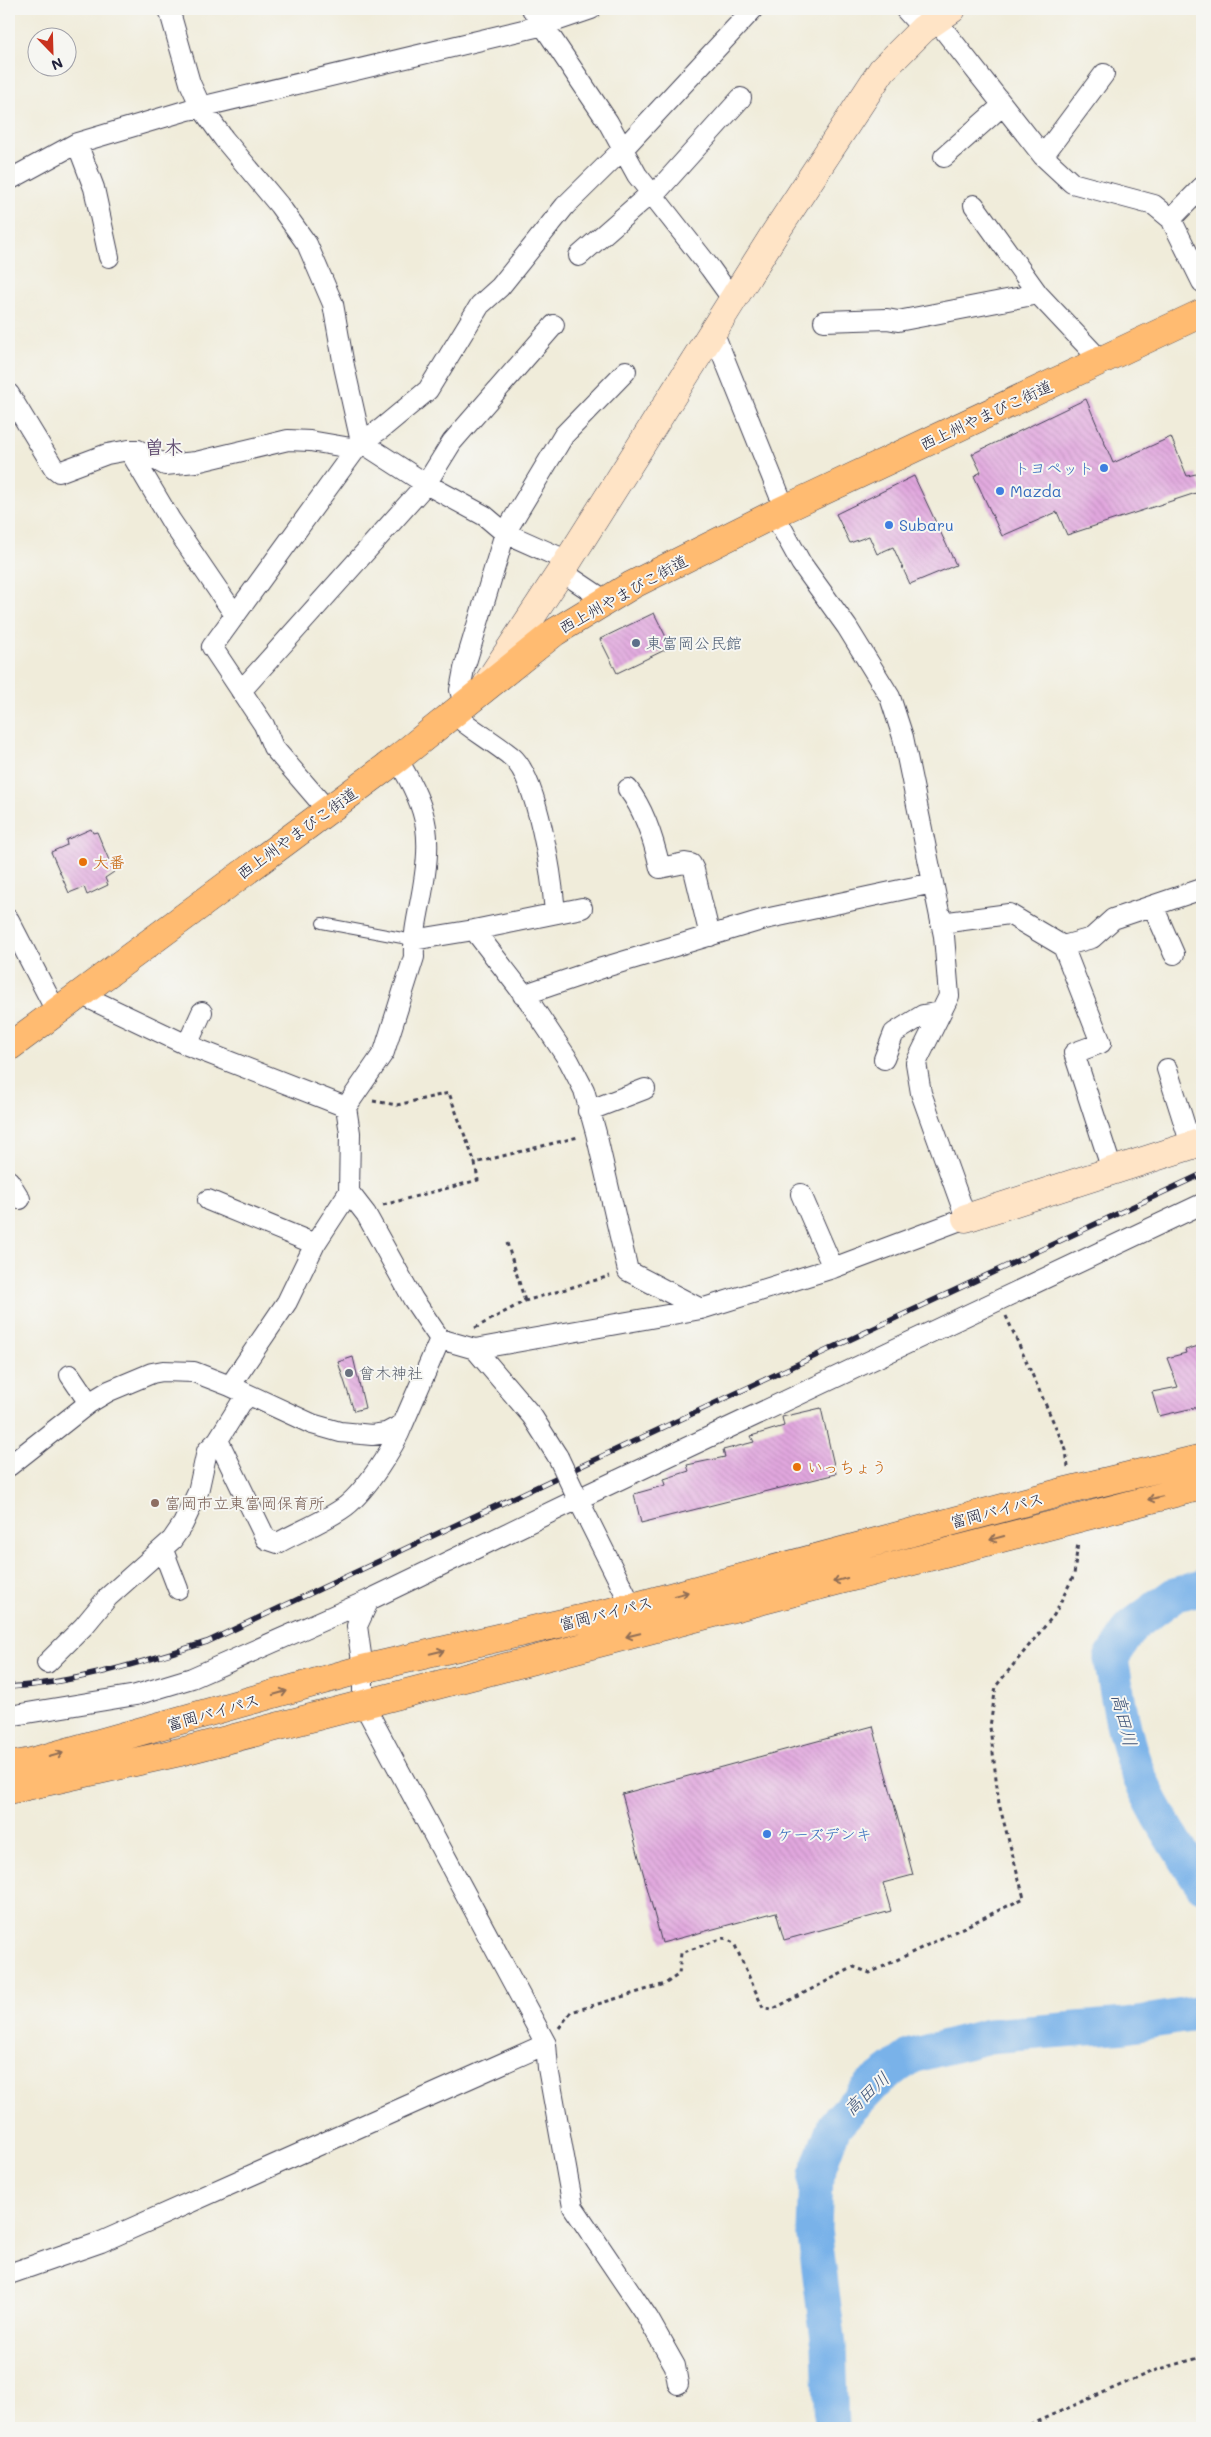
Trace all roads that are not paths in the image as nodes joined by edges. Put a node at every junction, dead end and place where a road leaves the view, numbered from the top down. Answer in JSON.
{"nodes":[{"id":1,"x":169,"y":9,"type":"edge"},
{"id":2,"x":532,"y":9,"type":"edge"},
{"id":3,"x":592,"y":9,"type":"edge"},
{"id":4,"x":753,"y":9,"type":"edge"},
{"id":5,"x":905,"y":9,"type":"edge"},
{"id":6,"x":937,"y":19,"type":"edge"},
{"id":7,"x":544,"y":25,"type":"junction"},
{"id":8,"x":1104,"y":74,"type":"dead end"},
{"id":9,"x":741,"y":98,"type":"dead end"},
{"id":10,"x":1003,"y":105,"type":"junction"},
{"id":11,"x":201,"y":108,"type":"junction"},
{"id":12,"x":77,"y":143,"type":"junction"},
{"id":13,"x":623,"y":149,"type":"junction"},
{"id":14,"x":1043,"y":156,"type":"junction"},
{"id":15,"x":944,"y":157,"type":"dead end"},
{"id":16,"x":9,"y":180,"type":"edge"},
{"id":17,"x":1202,"y":187,"type":"edge"},
{"id":18,"x":652,"y":194,"type":"junction"},
{"id":19,"x":974,"y":206,"type":"dead end"},
{"id":20,"x":1171,"y":219,"type":"junction"},
{"id":21,"x":579,"y":256,"type":"dead end"},
{"id":22,"x":109,"y":258,"type":"dead end"},
{"id":23,"x":1202,"y":282,"type":"edge"},
{"id":24,"x":1038,"y":294,"type":"junction"},
{"id":25,"x":733,"y":300,"type":"junction"},
{"id":26,"x":1202,"y":313,"type":"edge"},
{"id":27,"x":824,"y":321,"type":"dead end"},
{"id":28,"x":554,"y":325,"type":"dead end"},
{"id":29,"x":713,"y":331,"type":"junction"},
{"id":30,"x":1102,"y":362,"type":"junction"},
{"id":31,"x":626,"y":371,"type":"dead end"},
{"id":32,"x":9,"y":394,"type":"edge"},
{"id":33,"x":360,"y":443,"type":"junction"},
{"id":34,"x":129,"y":450,"type":"junction"},
{"id":35,"x":426,"y":484,"type":"junction"},
{"id":36,"x":779,"y":511,"type":"junction"},
{"id":37,"x":505,"y":533,"type":"junction"},
{"id":38,"x":564,"y":566,"type":"junction"},
{"id":39,"x":606,"y":600,"type":"junction"},
{"id":40,"x":235,"y":615,"type":"junction"},
{"id":41,"x":484,"y":687,"type":"junction"},
{"id":42,"x":241,"y":691,"type":"junction"},
{"id":43,"x":458,"y":709,"type":"junction"},
{"id":44,"x":397,"y":759,"type":"junction"},
{"id":45,"x":628,"y":789,"type":"dead end"},
{"id":46,"x":328,"y":811,"type":"junction"},
{"id":47,"x":933,"y":883,"type":"junction"},
{"id":48,"x":1202,"y":889,"type":"edge"},
{"id":49,"x":1153,"y":906,"type":"junction"},
{"id":50,"x":582,"y":908,"type":"dead end"},
{"id":51,"x":555,"y":912,"type":"junction"},
{"id":52,"x":9,"y":920,"type":"edge"},
{"id":53,"x":322,"y":923,"type":"dead end"},
{"id":54,"x":941,"y":923,"type":"junction"},
{"id":55,"x":474,"y":930,"type":"junction"},
{"id":56,"x":710,"y":936,"type":"junction"},
{"id":57,"x":413,"y":940,"type":"junction"},
{"id":58,"x":1064,"y":946,"type":"junction"},
{"id":59,"x":1174,"y":954,"type":"dead end"},
{"id":60,"x":80,"y":994,"type":"junction"},
{"id":61,"x":523,"y":994,"type":"junction"},
{"id":62,"x":56,"y":1011,"type":"junction"},
{"id":63,"x":202,"y":1012,"type":"dead end"},
{"id":64,"x":941,"y":1012,"type":"junction"},
{"id":65,"x":187,"y":1045,"type":"junction"},
{"id":66,"x":9,"y":1047,"type":"edge"},
{"id":67,"x":884,"y":1060,"type":"dead end"},
{"id":68,"x":1167,"y":1069,"type":"dead end"},
{"id":69,"x":645,"y":1089,"type":"dead end"},
{"id":70,"x":351,"y":1100,"type":"junction"},
{"id":71,"x":588,"y":1111,"type":"junction"},
{"id":72,"x":1197,"y":1143,"type":"edge"},
{"id":73,"x":1112,"y":1170,"type":"junction"},
{"id":74,"x":9,"y":1181,"type":"edge"},
{"id":75,"x":349,"y":1192,"type":"junction"},
{"id":76,"x":801,"y":1194,"type":"dead end"},
{"id":77,"x":20,"y":1199,"type":"dead end"},
{"id":78,"x":208,"y":1200,"type":"dead end"},
{"id":79,"x":1202,"y":1204,"type":"edge"},
{"id":80,"x":966,"y":1218,"type":"junction"},
{"id":81,"x":315,"y":1244,"type":"junction"},
{"id":82,"x":833,"y":1268,"type":"junction"},
{"id":83,"x":700,"y":1309,"type":"junction"},
{"id":84,"x":440,"y":1339,"type":"junction"},
{"id":85,"x":467,"y":1347,"type":"junction"},
{"id":86,"x":70,"y":1375,"type":"dead end"},
{"id":87,"x":230,"y":1386,"type":"junction"},
{"id":88,"x":249,"y":1396,"type":"junction"},
{"id":89,"x":89,"y":1403,"type":"junction"},
{"id":90,"x":403,"y":1424,"type":"junction"},
{"id":91,"x":218,"y":1440,"type":"junction"},
{"id":92,"x":1202,"y":1458,"type":"edge"},
{"id":93,"x":9,"y":1466,"type":"edge"},
{"id":94,"x":1202,"y":1486,"type":"edge"},
{"id":95,"x":577,"y":1496,"type":"junction"},
{"id":96,"x":163,"y":1550,"type":"junction"},
{"id":97,"x":178,"y":1589,"type":"dead end"},
{"id":98,"x":369,"y":1600,"type":"junction"},
{"id":99,"x":632,"y":1607,"type":"junction"},
{"id":100,"x":47,"y":1663,"type":"dead end"},
{"id":101,"x":363,"y":1669,"type":"junction"},
{"id":102,"x":363,"y":1703,"type":"junction"},
{"id":103,"x":9,"y":1716,"type":"edge"},
{"id":104,"x":9,"y":1766,"type":"edge"},
{"id":105,"x":9,"y":1790,"type":"edge"},
{"id":106,"x":546,"y":2044,"type":"junction"},
{"id":107,"x":9,"y":2274,"type":"edge"},
{"id":108,"x":678,"y":2384,"type":"dead end"}],
"edges":[{"from":1,"to":11,"type":"street"},
{"from":2,"to":7,"type":"street"},
{"from":3,"to":7,"type":"street"},
{"from":4,"to":13,"type":"street"},
{"from":5,"to":6,"type":"street"},
{"from":6,"to":10,"type":"street"},
{"from":6,"to":25,"type":"street"},
{"from":7,"to":11,"type":"street"},
{"from":7,"to":13,"type":"street"},
{"from":8,"to":14,"type":"street"},
{"from":9,"to":18,"type":"street"},
{"from":10,"to":14,"type":"street"},
{"from":10,"to":15,"type":"street"},
{"from":11,"to":12,"type":"street"},
{"from":11,"to":33,"type":"street"},
{"from":12,"to":16,"type":"street"},
{"from":12,"to":22,"type":"street"},
{"from":13,"to":18,"type":"street"},
{"from":13,"to":33,"type":"street"},
{"from":14,"to":20,"type":"street"},
{"from":17,"to":20,"type":"street"},
{"from":18,"to":21,"type":"street"},
{"from":18,"to":25,"type":"street"},
{"from":19,"to":24,"type":"street"},
{"from":20,"to":23,"type":"street"},
{"from":24,"to":27,"type":"street"},
{"from":24,"to":30,"type":"street"},
{"from":25,"to":29,"type":"street"},
{"from":26,"to":30,"type":"highway","name":"西上州やまびこ街道"},
{"from":28,"to":35,"type":"street"},
{"from":29,"to":36,"type":"street"},
{"from":29,"to":38,"type":"street"},
{"from":30,"to":36,"type":"highway","name":"西上州やまびこ街道"},
{"from":31,"to":37,"type":"street"},
{"from":32,"to":34,"type":"street"},
{"from":33,"to":34,"type":"street"},
{"from":33,"to":35,"type":"street"},
{"from":33,"to":40,"type":"street"},
{"from":34,"to":40,"type":"street"},
{"from":35,"to":37,"type":"street"},
{"from":35,"to":42,"type":"street"},
{"from":36,"to":39,"type":"highway","name":"西上州やまびこ街道"},
{"from":36,"to":47,"type":"street"},
{"from":37,"to":38,"type":"street"},
{"from":37,"to":43,"type":"street"},
{"from":38,"to":39,"type":"street"},
{"from":38,"to":41,"type":"street"},
{"from":39,"to":41,"type":"highway","name":"西上州やまびこ街道"},
{"from":40,"to":42,"type":"street"},
{"from":41,"to":43,"type":"highway","name":"西上州やまびこ街道"},
{"from":42,"to":46,"type":"street"},
{"from":43,"to":44,"type":"highway","name":"西上州やまびこ街道"},
{"from":43,"to":51,"type":"street"},
{"from":44,"to":46,"type":"highway","name":"西上州やまびこ街道"},
{"from":44,"to":57,"type":"street"},
{"from":45,"to":56,"type":"street"},
{"from":46,"to":60,"type":"highway","name":"西上州やまびこ街道"},
{"from":47,"to":54,"type":"street"},
{"from":47,"to":56,"type":"street"},
{"from":48,"to":49,"type":"street"},
{"from":49,"to":58,"type":"street"},
{"from":49,"to":59,"type":"street"},
{"from":50,"to":51,"type":"street"},
{"from":51,"to":55,"type":"street"},
{"from":52,"to":62,"type":"street"},
{"from":53,"to":57,"type":"lane"},
{"from":54,"to":58,"type":"street"},
{"from":54,"to":64,"type":"street"},
{"from":55,"to":57,"type":"street"},
{"from":55,"to":61,"type":"street"},
{"from":56,"to":61,"type":"street"},
{"from":57,"to":70,"type":"street"},
{"from":58,"to":73,"type":"street"},
{"from":60,"to":62,"type":"highway","name":"西上州やまびこ街道"},
{"from":60,"to":65,"type":"street"},
{"from":61,"to":71,"type":"street"},
{"from":62,"to":66,"type":"highway","name":"西上州やまびこ街道"},
{"from":63,"to":65,"type":"street"},
{"from":64,"to":67,"type":"street"},
{"from":64,"to":80,"type":"street"},
{"from":65,"to":70,"type":"street"},
{"from":68,"to":72,"type":"street"},
{"from":69,"to":71,"type":"street"},
{"from":70,"to":75,"type":"street"},
{"from":71,"to":83,"type":"street"},
{"from":72,"to":73,"type":"street"},
{"from":73,"to":80,"type":"street"},
{"from":74,"to":77,"type":"street"},
{"from":75,"to":81,"type":"street"},
{"from":75,"to":84,"type":"street"},
{"from":76,"to":82,"type":"street"},
{"from":78,"to":81,"type":"street"},
{"from":79,"to":95,"type":"street"},
{"from":80,"to":82,"type":"street"},
{"from":81,"to":87,"type":"street"},
{"from":82,"to":83,"type":"street"},
{"from":83,"to":85,"type":"street"},
{"from":84,"to":85,"type":"street"},
{"from":84,"to":90,"type":"street"},
{"from":85,"to":95,"type":"street","bridge":true},
{"from":86,"to":89,"type":"street"},
{"from":87,"to":88,"type":"street"},
{"from":87,"to":89,"type":"street"},
{"from":88,"to":90,"type":"street"},
{"from":88,"to":91,"type":"street"},
{"from":89,"to":93,"type":"street"},
{"from":90,"to":91,"type":"street"},
{"from":91,"to":96,"type":"street"},
{"from":99,"to":92,"type":"highway","name":"富岡バイパス","one_way":true},
{"from":94,"to":102,"type":"highway","name":"富岡バイパス","one_way":true},
{"from":95,"to":98,"type":"street"},
{"from":95,"to":99,"type":"street"},
{"from":96,"to":97,"type":"street"},
{"from":96,"to":100,"type":"street"},
{"from":98,"to":101,"type":"street"},
{"from":98,"to":103,"type":"street"},
{"from":101,"to":99,"type":"highway","name":"富岡バイパス","one_way":true},
{"from":101,"to":102,"type":"street"},
{"from":104,"to":101,"type":"highway","name":"富岡バイパス","one_way":true},
{"from":102,"to":105,"type":"highway","name":"富岡バイパス"},
{"from":102,"to":106,"type":"street"},
{"from":106,"to":107,"type":"street"},
{"from":106,"to":108,"type":"street"}]}
